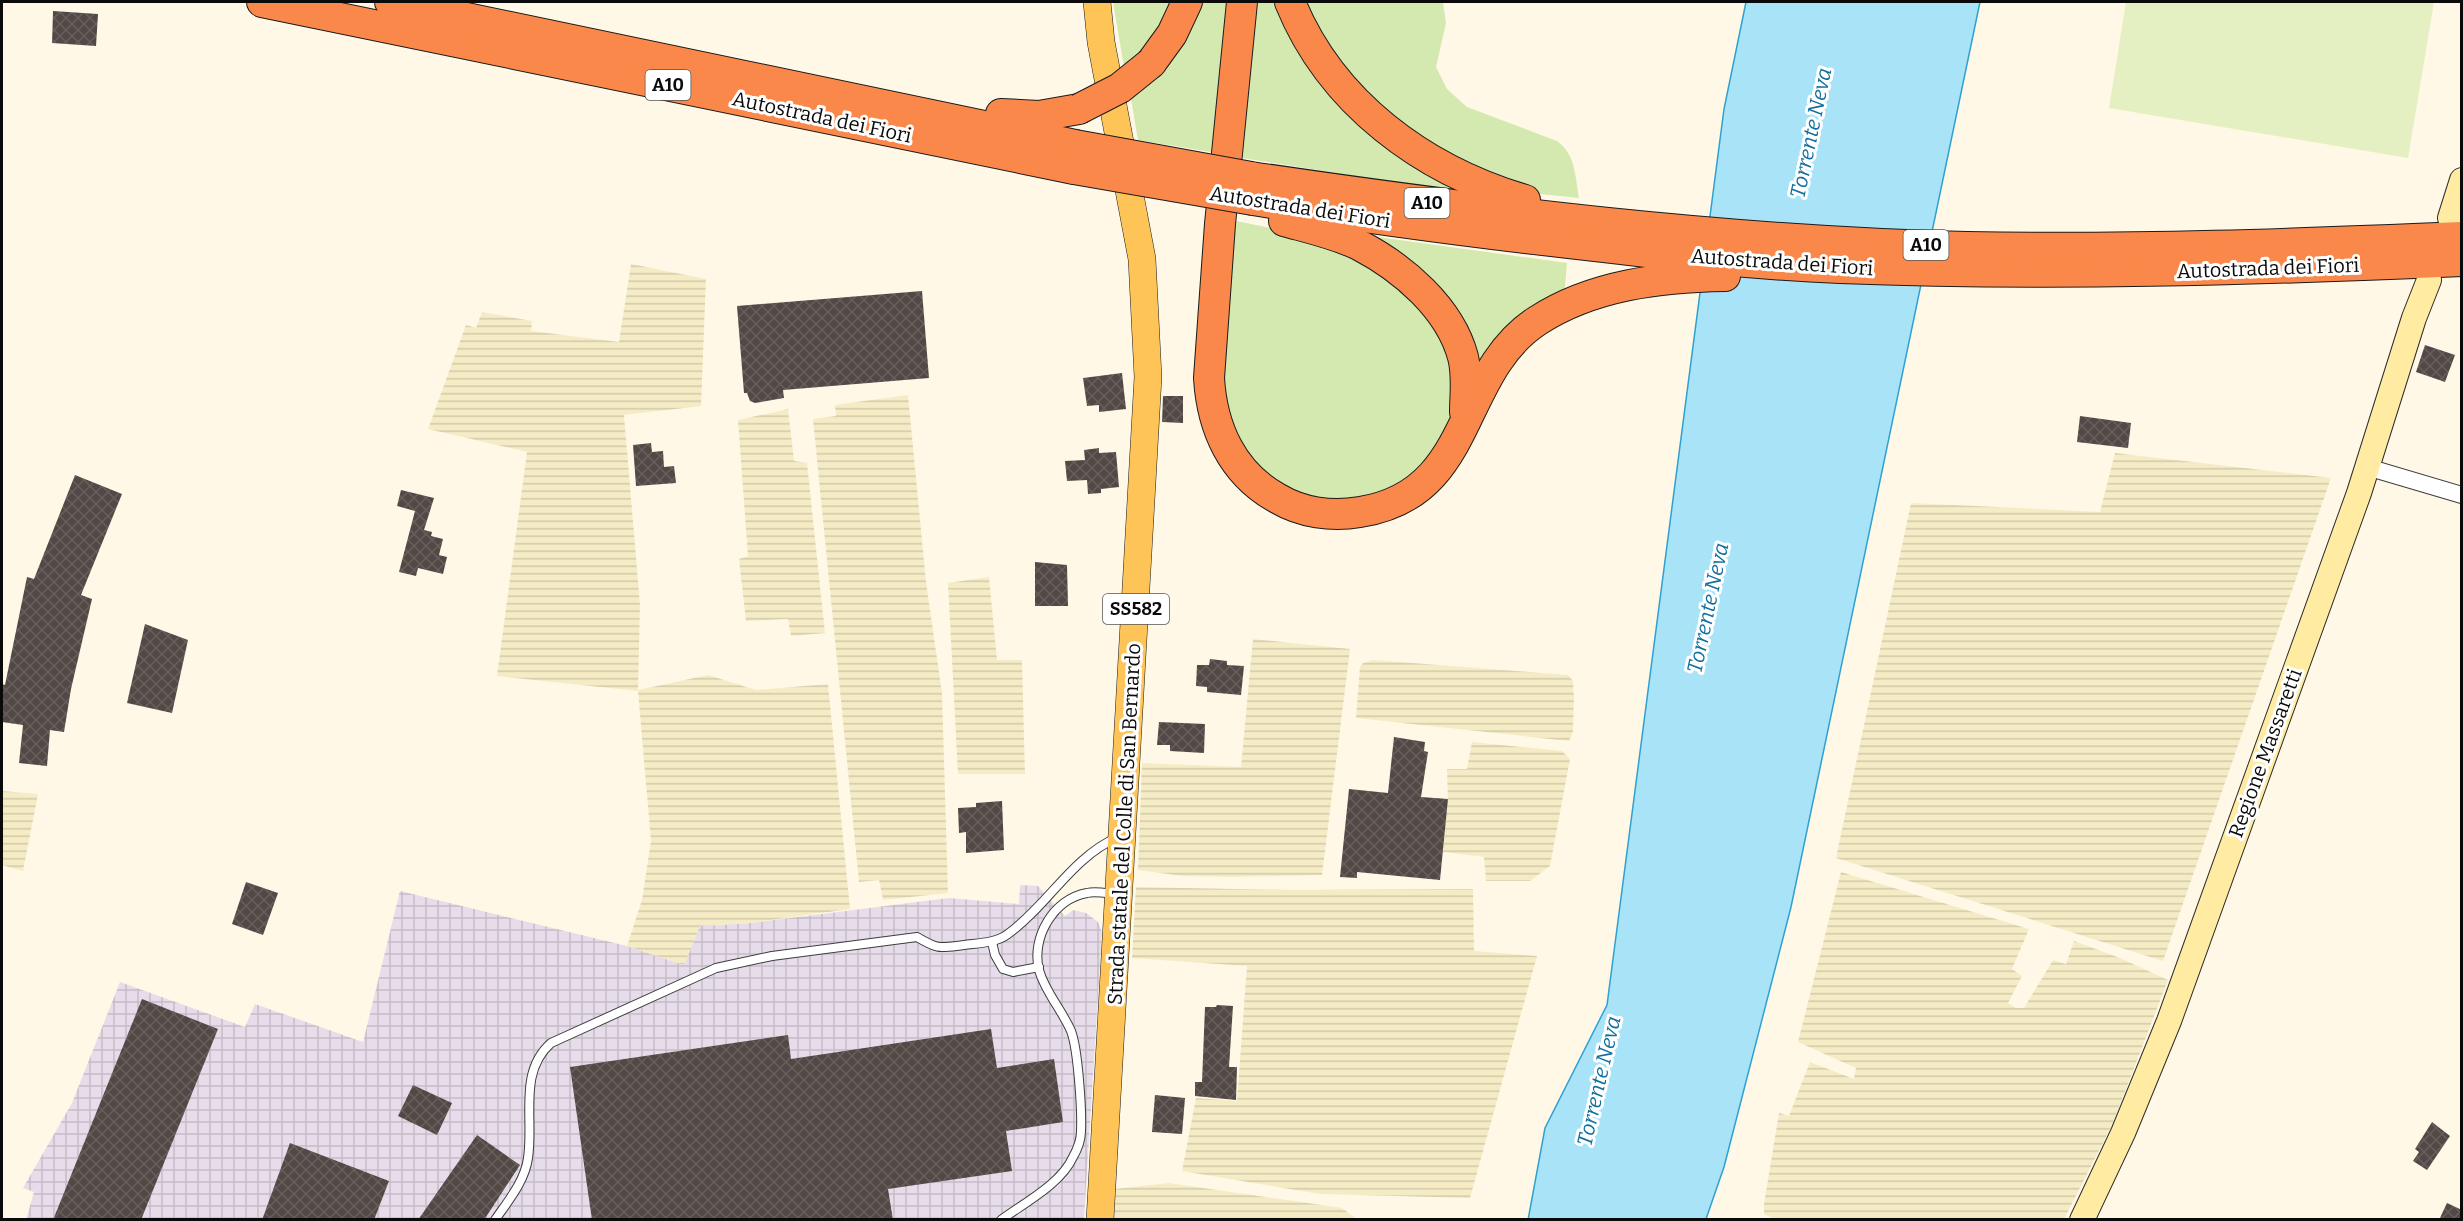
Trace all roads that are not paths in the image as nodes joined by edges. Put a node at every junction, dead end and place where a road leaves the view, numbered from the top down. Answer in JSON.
{"nodes":[{"id":1,"x":262,"y":2,"type":"edge"},
{"id":2,"x":390,"y":2,"type":"edge"},
{"id":3,"x":1096,"y":2,"type":"edge"},
{"id":4,"x":1187,"y":2,"type":"edge"},
{"id":5,"x":1242,"y":2,"type":"edge"},
{"id":6,"x":1290,"y":2,"type":"edge"},
{"id":7,"x":858,"y":100,"type":"junction"},
{"id":8,"x":1074,"y":157,"type":"junction"},
{"id":9,"x":2462,"y":180,"type":"edge"},
{"id":10,"x":1251,"y":197,"type":"junction"},
{"id":11,"x":2456,"y":228,"type":"edge"},
{"id":12,"x":1601,"y":234,"type":"junction"},
{"id":13,"x":2250,"y":258,"type":"junction"},
{"id":14,"x":2462,"y":261,"type":"edge"},
{"id":15,"x":1838,"y":268,"type":"junction"},
{"id":16,"x":2429,"y":280,"type":"dead end"},
{"id":17,"x":1465,"y":424,"type":"junction"},
{"id":18,"x":2367,"y":467,"type":"junction"},
{"id":19,"x":2462,"y":495,"type":"edge"},
{"id":20,"x":1124,"y":834,"type":"junction"},
{"id":21,"x":1121,"y":894,"type":"junction"},
{"id":22,"x":992,"y":942,"type":"junction"},
{"id":23,"x":1039,"y":967,"type":"junction"},
{"id":24,"x":495,"y":1220,"type":"edge"},
{"id":25,"x":1001,"y":1220,"type":"edge"},
{"id":26,"x":1100,"y":1220,"type":"edge"},
{"id":27,"x":2082,"y":1220,"type":"edge"}],
"edges":[{"from":1,"to":8,"type":"highway","name":"Autostrada dei Fiori","number":"A10"},
{"from":2,"to":7,"type":"highway","name":"Autostrada dei Fiori","number":"A10"},
{"from":3,"to":20,"type":"main road","name":"Strada statale del Colle di San Bernardo","number":"SS582"},
{"from":4,"to":7,"type":"highway","bridge":true},
{"from":5,"to":17,"type":"highway"},
{"from":6,"to":12,"type":"highway"},
{"from":7,"to":8,"type":"highway","name":"Autostrada dei Fiori","number":"A10"},
{"from":8,"to":10,"type":"highway","name":"Autostrada dei Fiori","number":"A10","bridge":true},
{"from":8,"to":10,"type":"highway","name":"Autostrada dei Fiori","number":"A10","bridge":true},
{"from":9,"to":11,"type":"street"},
{"from":10,"to":12,"type":"highway","name":"Autostrada dei Fiori","number":"A10"},
{"from":10,"to":17,"type":"highway"},
{"from":11,"to":13,"type":"highway","name":"Autostrada dei Fiori","number":"A10"},
{"from":12,"to":13,"type":"highway","name":"Autostrada dei Fiori","number":"A10"},
{"from":12,"to":15,"type":"highway","name":"Autostrada dei Fiori","number":"A10"},
{"from":13,"to":14,"type":"highway","name":"Autostrada dei Fiori","number":"A10"},
{"from":13,"to":15,"type":"highway","name":"Autostrada dei Fiori","number":"A10"},
{"from":15,"to":17,"type":"highway"},
{"from":16,"to":18,"type":"street","name":"Regione Massaretti"},
{"from":18,"to":19,"type":"street"},
{"from":18,"to":27,"type":"street","name":"Regione Massaretti"},
{"from":20,"to":21,"type":"main road","name":"Strada statale del Colle di San Bernardo","number":"SS582"},
{"from":20,"to":22,"type":"lane"},
{"from":21,"to":23,"type":"lane"},
{"from":21,"to":26,"type":"main road","name":"Strada statale del Colle di San Bernardo","number":"SS582"},
{"from":22,"to":23,"type":"lane"},
{"from":22,"to":24,"type":"lane"},
{"from":23,"to":25,"type":"lane"}]}
